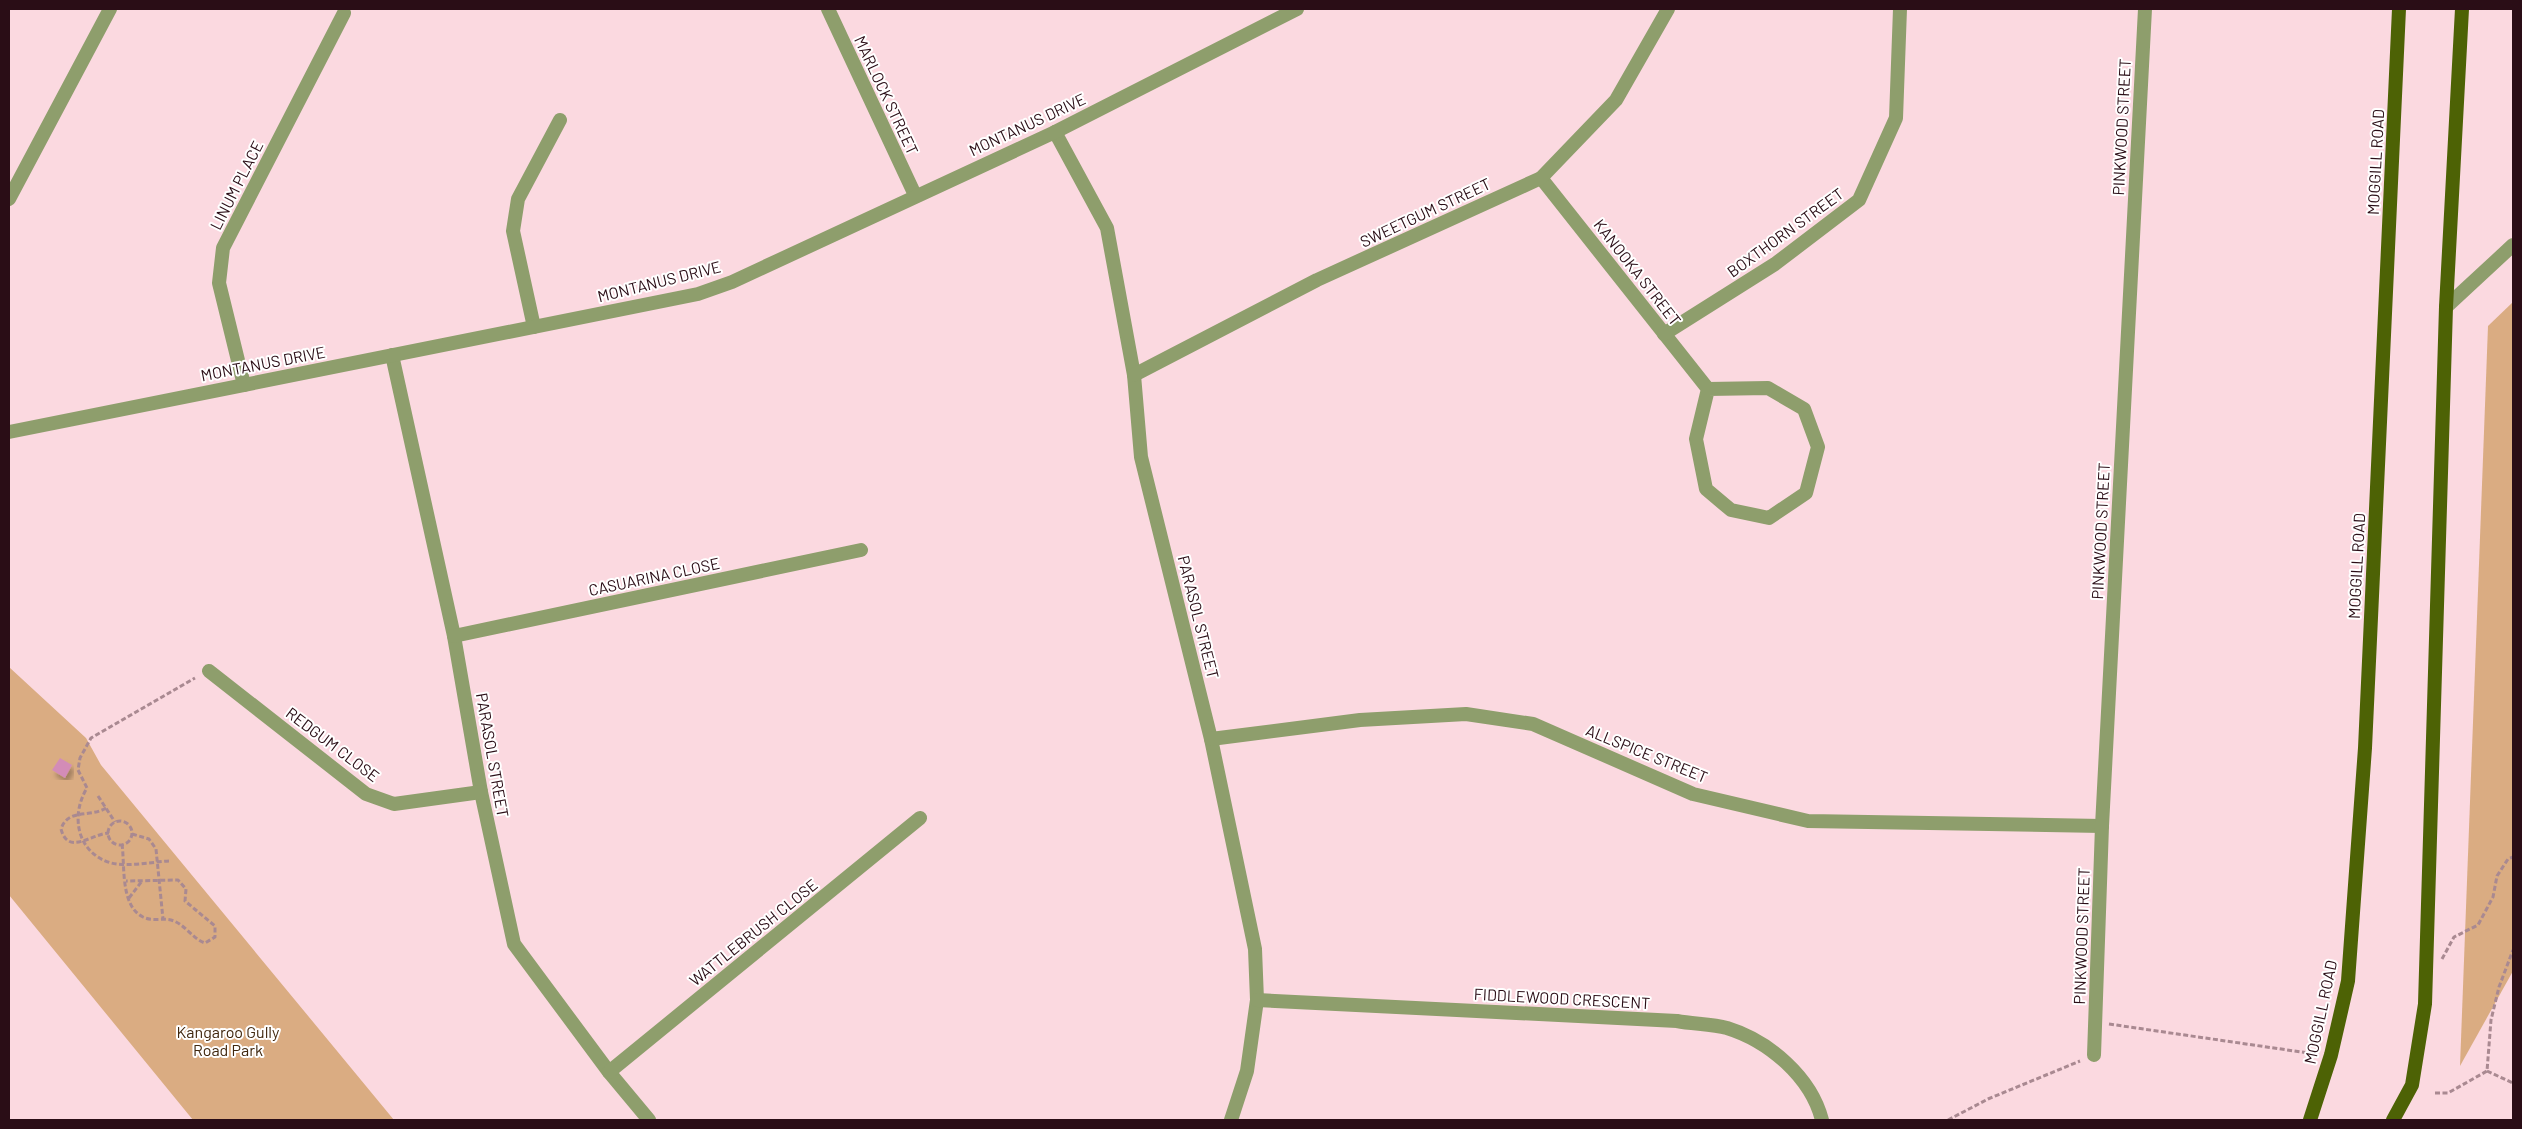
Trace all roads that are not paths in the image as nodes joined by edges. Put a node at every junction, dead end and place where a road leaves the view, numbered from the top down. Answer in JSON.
{"nodes":[{"id":1,"x":110,"y":9,"type":"edge"},
{"id":2,"x":828,"y":9,"type":"edge"},
{"id":3,"x":1297,"y":9,"type":"edge"},
{"id":4,"x":1668,"y":9,"type":"edge"},
{"id":5,"x":1900,"y":9,"type":"edge"},
{"id":6,"x":2145,"y":9,"type":"edge"},
{"id":7,"x":2399,"y":9,"type":"edge"},
{"id":8,"x":2462,"y":9,"type":"edge"},
{"id":9,"x":344,"y":13,"type":"dead end"},
{"id":10,"x":560,"y":120,"type":"dead end"},
{"id":11,"x":1055,"y":132,"type":"junction"},
{"id":12,"x":1542,"y":178,"type":"junction"},
{"id":13,"x":915,"y":195,"type":"junction"},
{"id":14,"x":9,"y":199,"type":"edge"},
{"id":15,"x":2513,"y":245,"type":"edge"},
{"id":16,"x":2446,"y":308,"type":"junction"},
{"id":17,"x":534,"y":327,"type":"junction"},
{"id":18,"x":1664,"y":334,"type":"junction"},
{"id":19,"x":392,"y":356,"type":"junction"},
{"id":20,"x":1134,"y":375,"type":"junction"},
{"id":21,"x":244,"y":385,"type":"junction"},
{"id":22,"x":1708,"y":389,"type":"junction"},
{"id":23,"x":9,"y":432,"type":"edge"},
{"id":24,"x":861,"y":550,"type":"dead end"},
{"id":25,"x":454,"y":636,"type":"junction"},
{"id":26,"x":208,"y":671,"type":"road end"},
{"id":27,"x":1211,"y":739,"type":"junction"},
{"id":28,"x":481,"y":792,"type":"junction"},
{"id":29,"x":920,"y":818,"type":"dead end"},
{"id":30,"x":2102,"y":826,"type":"junction"},
{"id":31,"x":1257,"y":1000,"type":"junction"},
{"id":32,"x":2094,"y":1055,"type":"road end"},
{"id":33,"x":609,"y":1072,"type":"junction"},
{"id":34,"x":649,"y":1120,"type":"edge"},
{"id":35,"x":1231,"y":1120,"type":"edge"},
{"id":36,"x":1822,"y":1120,"type":"edge"},
{"id":37,"x":2310,"y":1120,"type":"edge"},
{"id":38,"x":2393,"y":1120,"type":"edge"}],
"edges":[{"from":1,"to":14,"type":"street"},
{"from":2,"to":13,"type":"street","name":"MARLOCK STREET"},
{"from":3,"to":11,"type":"street","name":"MONTANUS DRIVE"},
{"from":4,"to":12,"type":"street","name":"SWEETGUM STREET"},
{"from":5,"to":18,"type":"street","name":"BOXTHORN STREET"},
{"from":6,"to":30,"type":"street","name":"PINKWOOD STREET"},
{"from":7,"to":37,"type":"main road","name":"MOGGILL ROAD"},
{"from":8,"to":16,"type":"main road"},
{"from":9,"to":21,"type":"street","name":"LINUM PLACE"},
{"from":10,"to":17,"type":"street"},
{"from":11,"to":13,"type":"street","name":"MONTANUS DRIVE"},
{"from":11,"to":20,"type":"street","name":"PARASOL STREET"},
{"from":12,"to":18,"type":"street","name":"KANOOKA STREET"},
{"from":12,"to":20,"type":"street","name":"SWEETGUM STREET"},
{"from":13,"to":17,"type":"street","name":"MONTANUS DRIVE"},
{"from":15,"to":16,"type":"street"},
{"from":16,"to":38,"type":"main road"},
{"from":17,"to":19,"type":"street","name":"MONTANUS DRIVE"},
{"from":18,"to":22,"type":"street","name":"KANOOKA STREET"},
{"from":19,"to":21,"type":"street","name":"MONTANUS DRIVE"},
{"from":19,"to":25,"type":"street","name":"PARASOL STREET"},
{"from":20,"to":27,"type":"street","name":"PARASOL STREET"},
{"from":21,"to":23,"type":"street","name":"MONTANUS DRIVE"},
{"from":22,"to":22,"type":"street"},
{"from":24,"to":25,"type":"street","name":"CASUARINA CLOSE"},
{"from":25,"to":28,"type":"street","name":"PARASOL STREET"},
{"from":26,"to":28,"type":"street","name":"REDGUM CLOSE"},
{"from":27,"to":30,"type":"street","name":"ALLSPICE STREET"},
{"from":27,"to":31,"type":"street","name":"PARASOL STREET"},
{"from":28,"to":33,"type":"street","name":"PARASOL STREET"},
{"from":29,"to":33,"type":"street","name":"WATTLEBRUSH CLOSE"},
{"from":30,"to":32,"type":"street","name":"PINKWOOD STREET"},
{"from":31,"to":35,"type":"street","name":"PARASOL STREET"},
{"from":31,"to":36,"type":"street","name":"FIDDLEWOOD CRESCENT"},
{"from":33,"to":34,"type":"street","name":"PARASOL STREET"}]}
